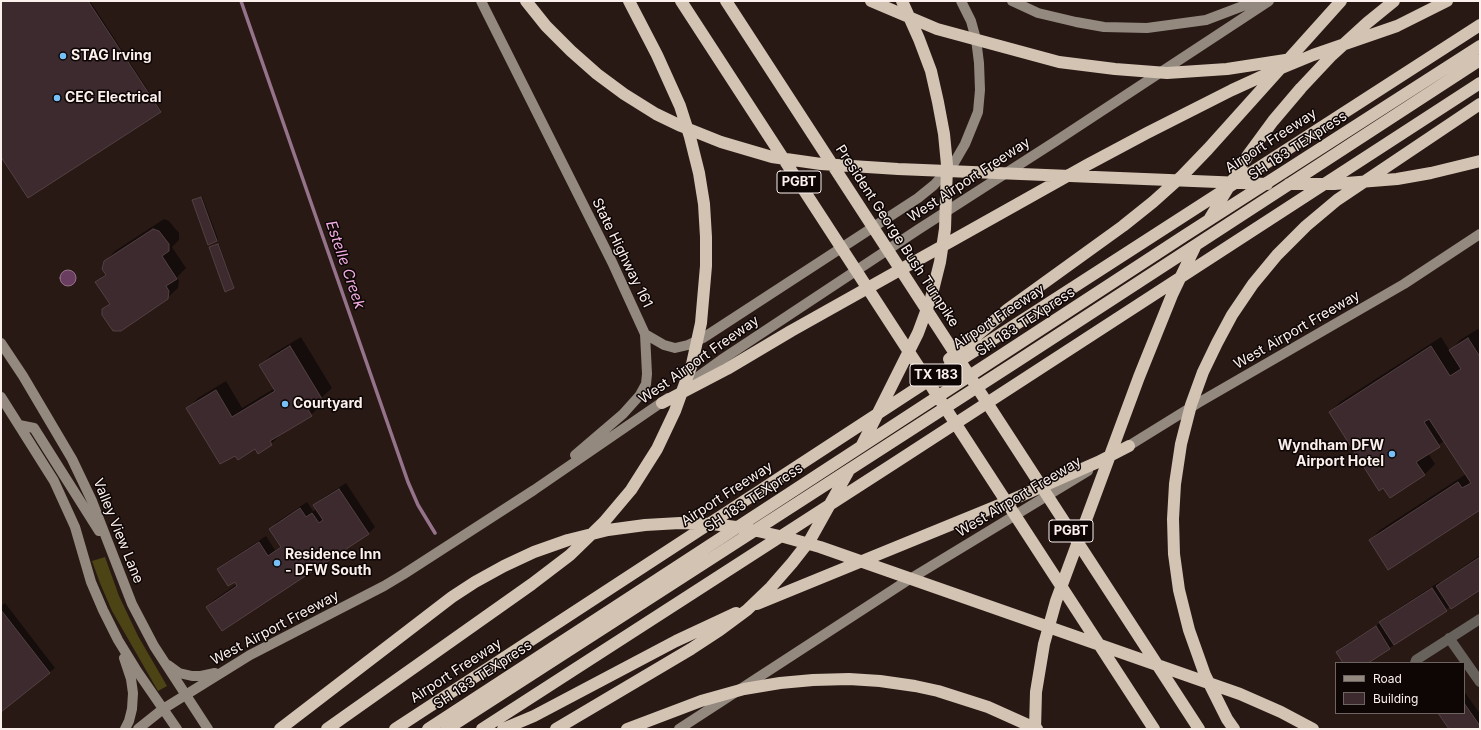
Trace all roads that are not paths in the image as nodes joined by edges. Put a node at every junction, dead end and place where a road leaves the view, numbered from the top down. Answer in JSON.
{"nodes":[{"id":1,"x":481,"y":1,"type":"edge"},
{"id":2,"x":526,"y":1,"type":"edge"},
{"id":3,"x":629,"y":1,"type":"edge"},
{"id":4,"x":681,"y":1,"type":"edge"},
{"id":5,"x":726,"y":1,"type":"edge"},
{"id":6,"x":872,"y":1,"type":"edge"},
{"id":7,"x":902,"y":1,"type":"edge"},
{"id":8,"x":961,"y":1,"type":"edge"},
{"id":9,"x":1012,"y":1,"type":"edge"},
{"id":10,"x":1256,"y":1,"type":"edge"},
{"id":11,"x":1269,"y":1,"type":"edge"},
{"id":12,"x":1341,"y":1,"type":"edge"},
{"id":13,"x":1394,"y":1,"type":"edge"},
{"id":14,"x":1447,"y":1,"type":"edge"},
{"id":15,"x":1480,"y":25,"type":"edge"},
{"id":16,"x":1480,"y":46,"type":"edge"},
{"id":17,"x":1313,"y":55,"type":"junction"},
{"id":18,"x":1480,"y":60,"type":"edge"},
{"id":19,"x":1480,"y":83,"type":"edge"},
{"id":20,"x":1480,"y":104,"type":"edge"},
{"id":21,"x":1480,"y":161,"type":"edge"},
{"id":22,"x":1480,"y":234,"type":"edge"},
{"id":23,"x":646,"y":334,"type":"junction"},
{"id":24,"x":1,"y":343,"type":"edge"},
{"id":25,"x":911,"y":392,"type":"junction"},
{"id":26,"x":1,"y":397,"type":"edge"},
{"id":27,"x":662,"y":403,"type":"junction"},
{"id":28,"x":19,"y":425,"type":"junction"},
{"id":29,"x":1129,"y":446,"type":"junction"},
{"id":30,"x":534,"y":490,"type":"junction"},
{"id":31,"x":112,"y":551,"type":"junction"},
{"id":32,"x":1480,"y":619,"type":"edge"},
{"id":33,"x":1449,"y":638,"type":"junction"},
{"id":34,"x":119,"y":641,"type":"junction"},
{"id":35,"x":161,"y":657,"type":"junction"},
{"id":36,"x":1415,"y":662,"type":"edge"},
{"id":37,"x":231,"y":666,"type":"junction"},
{"id":38,"x":1480,"y":682,"type":"edge"},
{"id":39,"x":185,"y":695,"type":"junction"},
{"id":40,"x":163,"y":709,"type":"junction"},
{"id":41,"x":125,"y":729,"type":"edge"},
{"id":42,"x":138,"y":729,"type":"edge"},
{"id":43,"x":177,"y":729,"type":"edge"},
{"id":44,"x":208,"y":729,"type":"edge"},
{"id":45,"x":280,"y":729,"type":"edge"},
{"id":46,"x":327,"y":729,"type":"edge"},
{"id":47,"x":395,"y":729,"type":"edge"},
{"id":48,"x":428,"y":729,"type":"edge"},
{"id":49,"x":447,"y":729,"type":"edge"},
{"id":50,"x":482,"y":729,"type":"edge"},
{"id":51,"x":503,"y":729,"type":"edge"},
{"id":52,"x":556,"y":729,"type":"edge"},
{"id":53,"x":627,"y":729,"type":"edge"},
{"id":54,"x":679,"y":729,"type":"edge"},
{"id":55,"x":1036,"y":729,"type":"edge"},
{"id":56,"x":1154,"y":729,"type":"edge"},
{"id":57,"x":1199,"y":729,"type":"edge"},
{"id":58,"x":1234,"y":729,"type":"edge"},
{"id":59,"x":1313,"y":729,"type":"edge"}],
"edges":[{"from":1,"to":23,"type":"main road","name":"State Highway 161"},
{"from":2,"to":21,"type":"highway"},
{"from":3,"to":46,"type":"highway"},
{"from":4,"to":56,"type":"highway","number":"PGBT"},
{"from":5,"to":57,"type":"highway","name":"President George Bush Turnpike","number":"PGBT"},
{"from":6,"to":17,"type":"highway"},
{"from":7,"to":52,"type":"highway"},
{"from":8,"to":23,"type":"main road"},
{"from":9,"to":10,"type":"main road"},
{"from":11,"to":27,"type":"main road","name":"West Airport Freeway"},
{"from":12,"to":25,"type":"highway"},
{"from":13,"to":55,"type":"highway"},
{"from":14,"to":17,"type":"highway"},
{"from":15,"to":25,"type":"highway","name":"Airport Freeway","number":"TX 183"},
{"from":16,"to":48,"type":"highway","name":"SH 183 TEXpress"},
{"from":17,"to":27,"type":"highway"},
{"from":18,"to":49,"type":"highway","name":"SH 183 TEXpress"},
{"from":19,"to":50,"type":"highway"},
{"from":20,"to":58,"type":"highway"},
{"from":22,"to":29,"type":"main road","name":"West Airport Freeway"},
{"from":23,"to":30,"type":"main road","name":"State Highway 161"},
{"from":24,"to":31,"type":"main road","name":"Valley View Lane"},
{"from":25,"to":47,"type":"highway","name":"Airport Freeway","number":"TX 183"},
{"from":26,"to":28,"type":"main road"},
{"from":27,"to":30,"type":"main road","name":"West Airport Freeway"},
{"from":28,"to":31,"type":"main road"},
{"from":28,"to":34,"type":"main road"},
{"from":29,"to":51,"type":"highway"},
{"from":29,"to":54,"type":"main road","name":"West Airport Freeway"},
{"from":30,"to":37,"type":"main road","name":"West Airport Freeway"},
{"from":31,"to":35,"type":"main road","name":"Valley View Lane"},
{"from":32,"to":33,"type":"street"},
{"from":33,"to":36,"type":"street"},
{"from":33,"to":38,"type":"street"},
{"from":34,"to":40,"type":"main road"},
{"from":34,"to":41,"type":"main road"},
{"from":35,"to":37,"type":"main road"},
{"from":35,"to":39,"type":"main road","name":"Valley View Lane"},
{"from":37,"to":39,"type":"main road","name":"West Airport Freeway"},
{"from":39,"to":40,"type":"main road","name":"West Airport Freeway"},
{"from":39,"to":44,"type":"main road","name":"Valley View Lane"},
{"from":40,"to":42,"type":"main road","name":"West Airport Freeway"},
{"from":40,"to":43,"type":"main road"},
{"from":45,"to":59,"type":"highway"},
{"from":53,"to":55,"type":"highway"}]}
